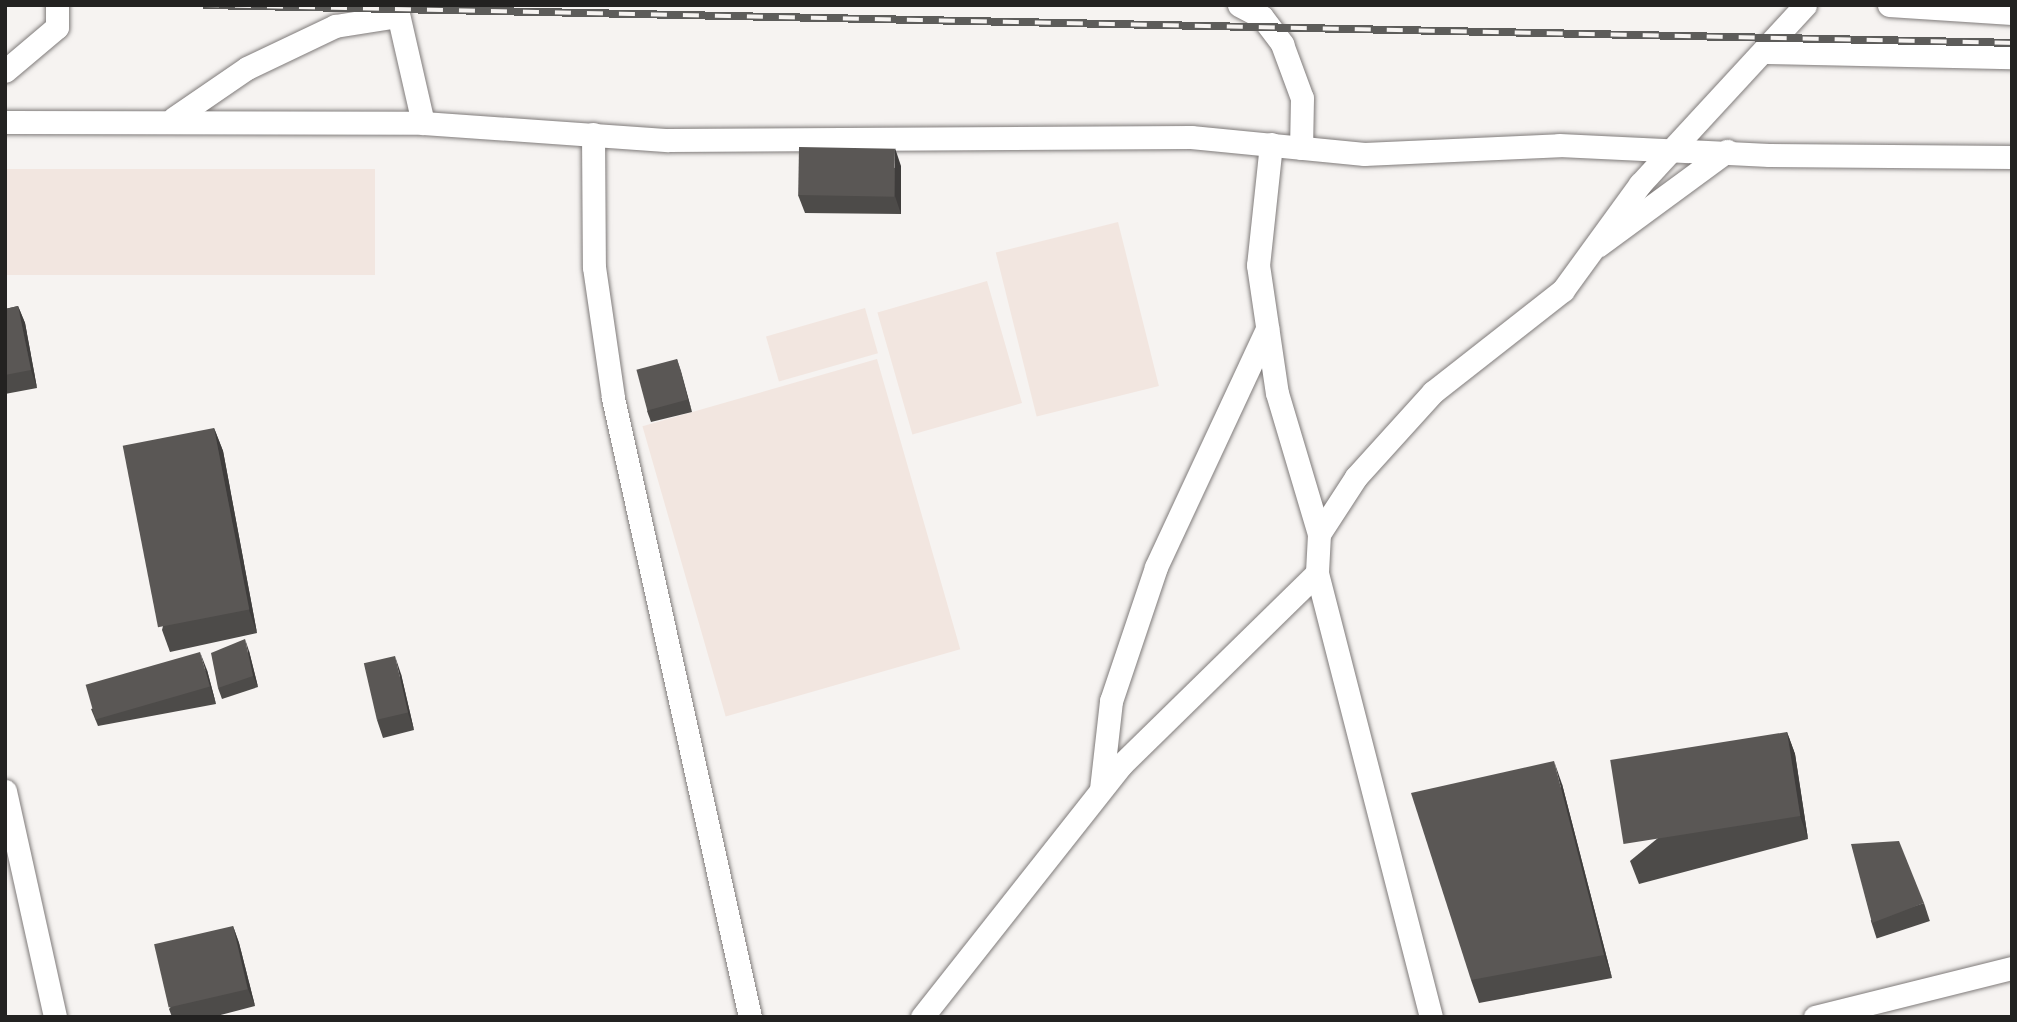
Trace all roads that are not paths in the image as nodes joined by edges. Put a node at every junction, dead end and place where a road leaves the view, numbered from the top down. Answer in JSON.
{"nodes":[{"id":1,"x":57,"y":5,"type":"edge"},
{"id":2,"x":1239,"y":5,"type":"edge"},
{"id":3,"x":1805,"y":5,"type":"edge"},
{"id":4,"x":1889,"y":5,"type":"edge"},
{"id":5,"x":1963,"y":8,"type":"edge"},
{"id":6,"x":397,"y":11,"type":"edge"},
{"id":7,"x":2012,"y":13,"type":"edge"},
{"id":8,"x":1767,"y":52,"type":"junction"},
{"id":9,"x":2012,"y":57,"type":"edge"},
{"id":10,"x":5,"y":71,"type":"edge"},
{"id":11,"x":174,"y":118,"type":"junction"},
{"id":12,"x":5,"y":122,"type":"edge"},
{"id":13,"x":423,"y":123,"type":"junction"},
{"id":14,"x":593,"y":134,"type":"junction"},
{"id":15,"x":1271,"y":144,"type":"junction"},
{"id":16,"x":1672,"y":146,"type":"junction"},
{"id":17,"x":1301,"y":148,"type":"junction"},
{"id":18,"x":1727,"y":151,"type":"junction"},
{"id":19,"x":2012,"y":157,"type":"edge"},
{"id":20,"x":1599,"y":245,"type":"junction"},
{"id":21,"x":1267,"y":329,"type":"junction"},
{"id":22,"x":1319,"y":534,"type":"junction"},
{"id":23,"x":1317,"y":573,"type":"junction"},
{"id":24,"x":1101,"y":789,"type":"junction"},
{"id":25,"x":5,"y":792,"type":"edge"},
{"id":26,"x":2012,"y":968,"type":"edge"},
{"id":27,"x":55,"y":1017,"type":"edge"},
{"id":28,"x":750,"y":1017,"type":"edge"},
{"id":29,"x":922,"y":1017,"type":"edge"},
{"id":30,"x":1431,"y":1017,"type":"edge"},
{"id":31,"x":1815,"y":1017,"type":"edge"}],
"edges":[{"from":1,"to":10,"type":"street"},
{"from":2,"to":17,"type":"street"},
{"from":3,"to":8,"type":"street"},
{"from":4,"to":5,"type":"street"},
{"from":5,"to":7,"type":"street"},
{"from":6,"to":11,"type":"street"},
{"from":6,"to":13,"type":"street"},
{"from":8,"to":9,"type":"street"},
{"from":8,"to":16,"type":"street"},
{"from":11,"to":12,"type":"street"},
{"from":11,"to":13,"type":"street"},
{"from":13,"to":14,"type":"street"},
{"from":14,"to":15,"type":"street"},
{"from":14,"to":28,"type":"street"},
{"from":15,"to":17,"type":"street"},
{"from":15,"to":21,"type":"street"},
{"from":16,"to":17,"type":"street"},
{"from":16,"to":18,"type":"street"},
{"from":16,"to":20,"type":"street"},
{"from":18,"to":19,"type":"street"},
{"from":18,"to":20,"type":"street"},
{"from":20,"to":22,"type":"street"},
{"from":21,"to":22,"type":"street"},
{"from":21,"to":24,"type":"street"},
{"from":22,"to":23,"type":"street"},
{"from":23,"to":24,"type":"street"},
{"from":23,"to":30,"type":"street"},
{"from":24,"to":29,"type":"street"},
{"from":25,"to":27,"type":"street"},
{"from":26,"to":31,"type":"street"}]}
